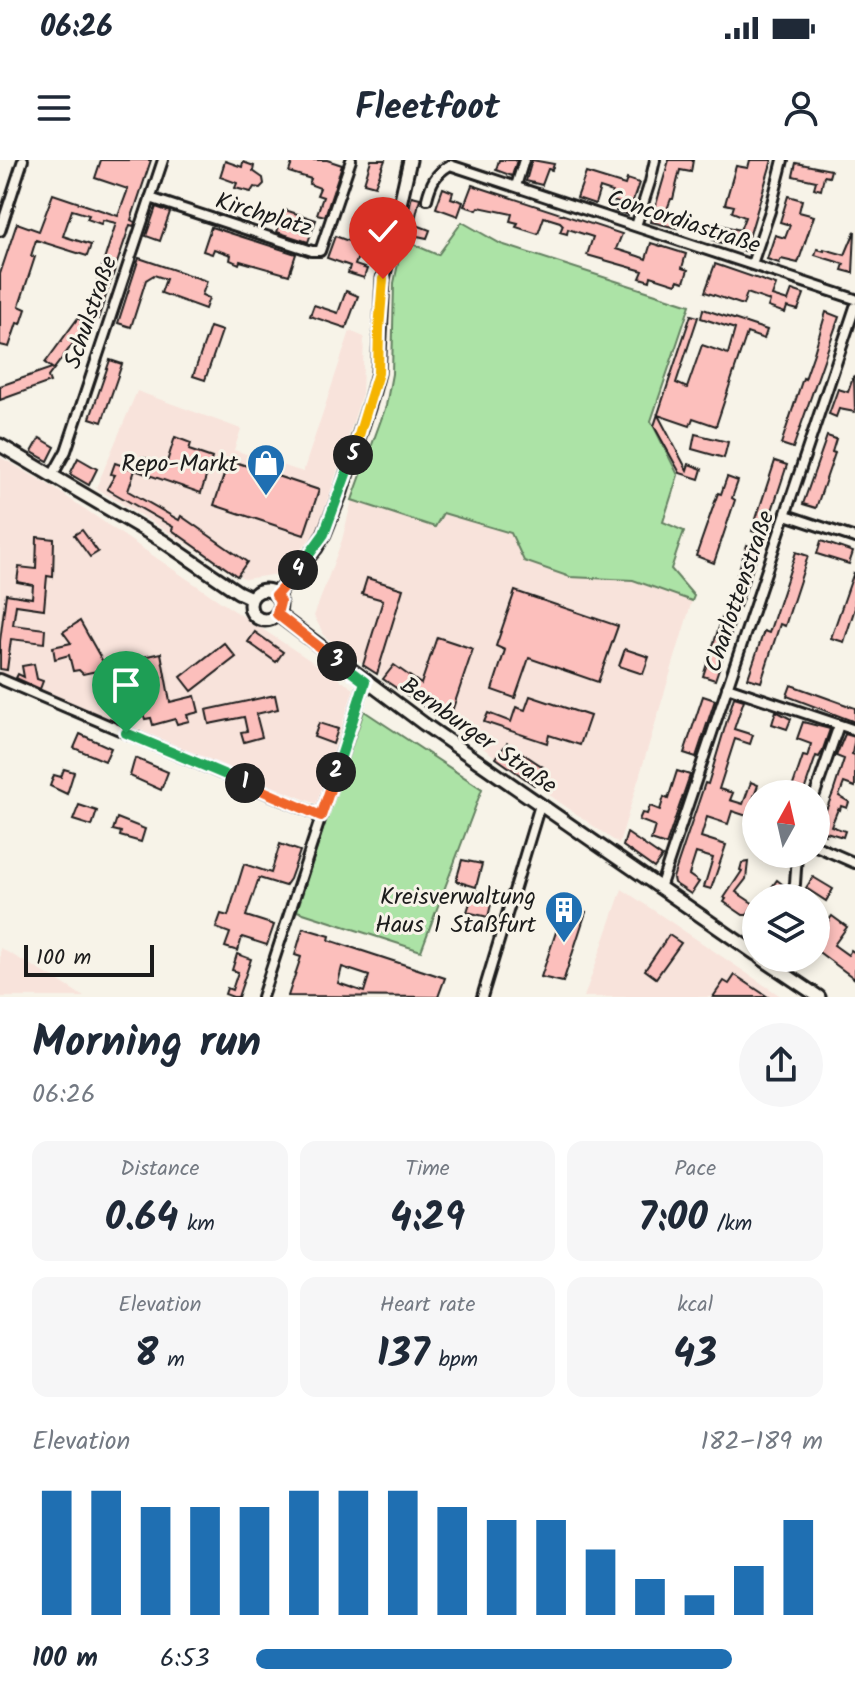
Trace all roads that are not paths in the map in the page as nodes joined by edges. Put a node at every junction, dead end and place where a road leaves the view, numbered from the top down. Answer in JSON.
{"nodes":[{"id":1,"x":23,"y":160,"type":"edge"},
{"id":2,"x":163,"y":160,"type":"edge"},
{"id":3,"x":352,"y":160,"type":"edge"},
{"id":4,"x":410,"y":160,"type":"edge"},
{"id":5,"x":524,"y":160,"type":"edge"},
{"id":6,"x":655,"y":160,"type":"edge"},
{"id":7,"x":783,"y":160,"type":"edge"},
{"id":8,"x":516,"y":186,"type":"junction"},
{"id":9,"x":150,"y":198,"type":"junction"},
{"id":10,"x":427,"y":199,"type":"dead end"},
{"id":11,"x":636,"y":226,"type":"junction"},
{"id":12,"x":0,"y":231,"type":"edge"},
{"id":13,"x":752,"y":264,"type":"junction"},
{"id":14,"x":855,"y":299,"type":"edge"},
{"id":15,"x":855,"y":307,"type":"edge"},
{"id":16,"x":0,"y":445,"type":"edge"},
{"id":17,"x":52,"y":476,"type":"junction"},
{"id":18,"x":786,"y":515,"type":"junction"},
{"id":19,"x":855,"y":538,"type":"edge"},
{"id":20,"x":276,"y":595,"type":"junction"},
{"id":21,"x":251,"y":598,"type":"junction"},
{"id":22,"x":277,"y":614,"type":"junction"},
{"id":23,"x":0,"y":679,"type":"edge"},
{"id":24,"x":365,"y":682,"type":"junction"},
{"id":25,"x":727,"y":687,"type":"junction"},
{"id":26,"x":839,"y":725,"type":"junction"},
{"id":27,"x":855,"y":730,"type":"edge"},
{"id":28,"x":820,"y":780,"type":"edge"},
{"id":29,"x":540,"y":805,"type":"junction"},
{"id":30,"x":321,"y":816,"type":"junction"},
{"id":31,"x":830,"y":852,"type":"edge"},
{"id":32,"x":855,"y":863,"type":"edge"},
{"id":33,"x":660,"y":888,"type":"junction"},
{"id":34,"x":742,"y":943,"type":"edge"},
{"id":35,"x":784,"y":972,"type":"edge"},
{"id":36,"x":262,"y":997,"type":"edge"},
{"id":37,"x":482,"y":997,"type":"edge"},
{"id":38,"x":819,"y":997,"type":"edge"}],
"edges":[{"from":1,"to":12,"type":"street"},
{"from":2,"to":9,"type":"street","name":"Schulstraße"},
{"from":3,"to":9,"type":"street","name":"Kirchplatz"},
{"from":4,"to":20,"type":"main road"},
{"from":5,"to":8,"type":"street"},
{"from":6,"to":11,"type":"street"},
{"from":7,"to":13,"type":"street"},
{"from":8,"to":10,"type":"street","name":"Concordiastraße"},
{"from":8,"to":11,"type":"street","name":"Concordiastraße"},
{"from":9,"to":17,"type":"street","name":"Schulstraße"},
{"from":11,"to":13,"type":"street","name":"Concordiastraße"},
{"from":13,"to":14,"type":"street","name":"Concordiastraße"},
{"from":15,"to":18,"type":"street","name":"Charlottenstraße"},
{"from":16,"to":17,"type":"main road"},
{"from":17,"to":21,"type":"main road"},
{"from":18,"to":19,"type":"street"},
{"from":18,"to":25,"type":"street","name":"Charlottenstraße"},
{"from":20,"to":21,"type":"main road"},
{"from":20,"to":22,"type":"main road"},
{"from":21,"to":22,"type":"main road"},
{"from":22,"to":24,"type":"main road","name":"Bernburger Straße"},
{"from":23,"to":30,"type":"street"},
{"from":24,"to":29,"type":"main road","name":"Bernburger Straße"},
{"from":24,"to":30,"type":"street"},
{"from":25,"to":26,"type":"street"},
{"from":25,"to":33,"type":"street","name":"Charlottenstraße"},
{"from":26,"to":27,"type":"street"},
{"from":26,"to":28,"type":"street"},
{"from":29,"to":33,"type":"main road","name":"Bernburger Straße"},
{"from":29,"to":37,"type":"street"},
{"from":30,"to":36,"type":"street"},
{"from":31,"to":32,"type":"street"},
{"from":33,"to":34,"type":"main road","name":"Bernburger Straße"},
{"from":35,"to":38,"type":"main road","name":"Bernburger Straße"}]}
